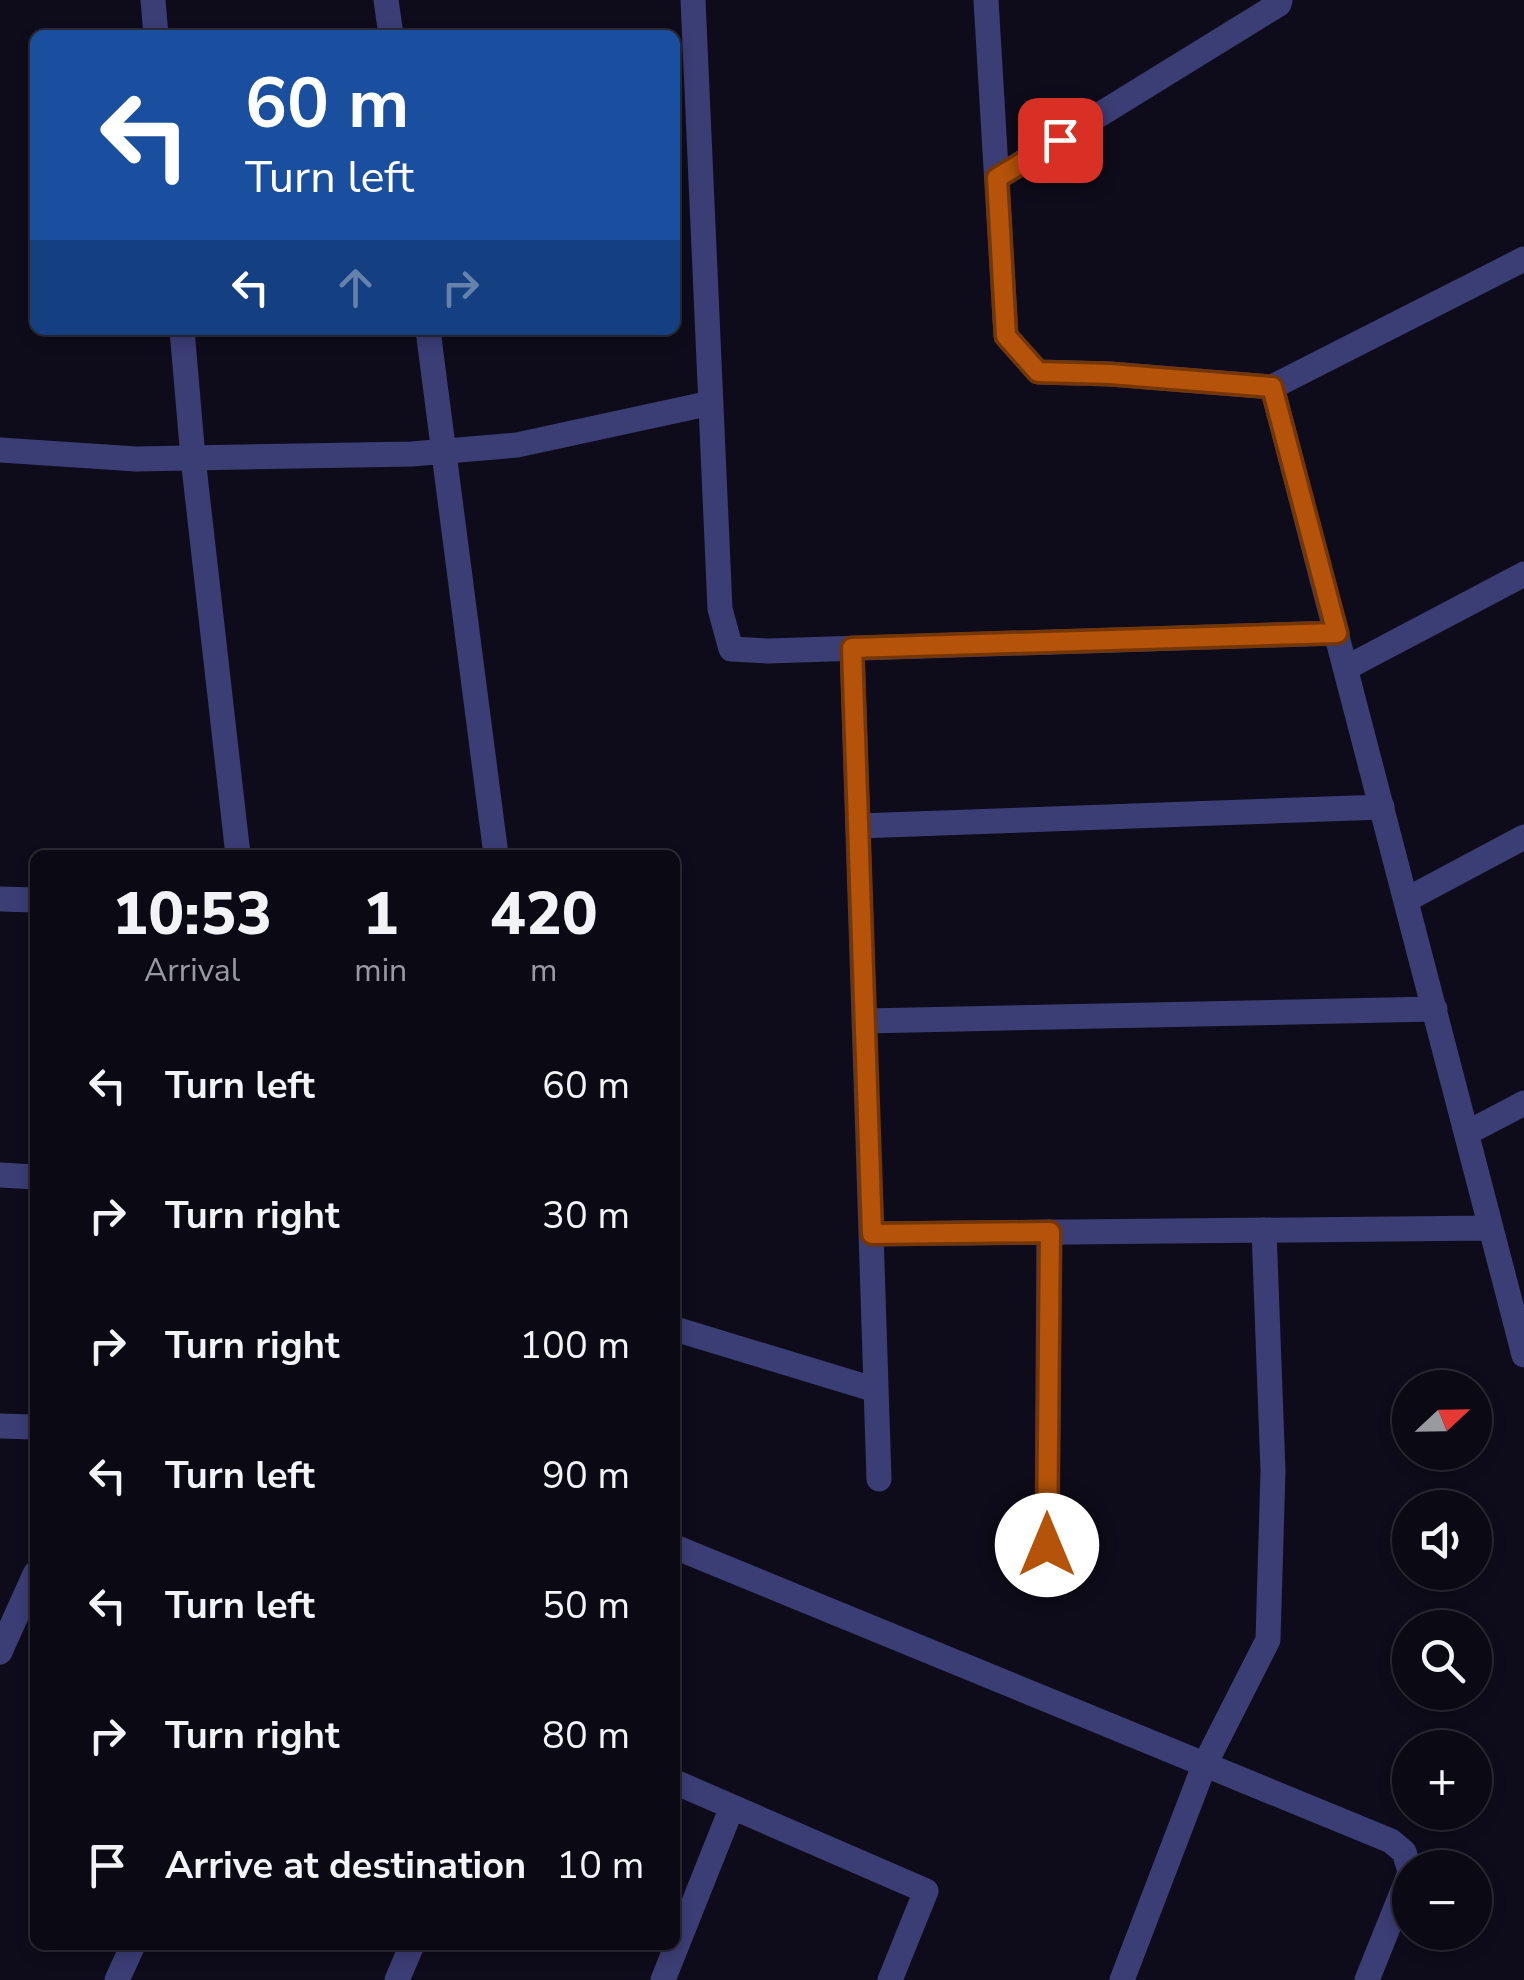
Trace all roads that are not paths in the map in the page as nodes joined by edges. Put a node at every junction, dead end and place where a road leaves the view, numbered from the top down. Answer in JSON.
{"nodes":[{"id":1,"x":153,"y":0,"type":"edge"},
{"id":2,"x":386,"y":0,"type":"edge"},
{"id":3,"x":693,"y":0,"type":"edge"},
{"id":4,"x":986,"y":0,"type":"edge"},
{"id":5,"x":1280,"y":0,"type":"edge"},
{"id":6,"x":156,"y":30,"type":"edge"},
{"id":7,"x":389,"y":30,"type":"edge"},
{"id":8,"x":997,"y":178,"type":"junction"},
{"id":9,"x":1524,"y":259,"type":"edge"},
{"id":10,"x":182,"y":335,"type":"edge"},
{"id":11,"x":429,"y":335,"type":"edge"},
{"id":12,"x":1272,"y":387,"type":"junction"},
{"id":13,"x":711,"y":403,"type":"junction"},
{"id":14,"x":0,"y":450,"type":"edge"},
{"id":15,"x":444,"y":452,"type":"junction"},
{"id":16,"x":193,"y":458,"type":"junction"},
{"id":17,"x":1524,"y":574,"type":"edge"},
{"id":18,"x":1337,"y":633,"type":"junction"},
{"id":19,"x":852,"y":648,"type":"junction"},
{"id":20,"x":1346,"y":668,"type":"junction"},
{"id":21,"x":1382,"y":807,"type":"junction"},
{"id":22,"x":858,"y":826,"type":"junction"},
{"id":23,"x":1524,"y":837,"type":"edge"},
{"id":24,"x":237,"y":850,"type":"edge"},
{"id":25,"x":495,"y":850,"type":"edge"},
{"id":26,"x":0,"y":899,"type":"edge"},
{"id":27,"x":30,"y":900,"type":"edge"},
{"id":28,"x":1406,"y":900,"type":"junction"},
{"id":29,"x":1435,"y":1009,"type":"junction"},
{"id":30,"x":864,"y":1022,"type":"junction"},
{"id":31,"x":1524,"y":1103,"type":"edge"},
{"id":32,"x":1466,"y":1133,"type":"junction"},
{"id":33,"x":0,"y":1175,"type":"edge"},
{"id":34,"x":30,"y":1178,"type":"edge"},
{"id":35,"x":1491,"y":1228,"type":"junction"},
{"id":36,"x":1264,"y":1230,"type":"junction"},
{"id":37,"x":1050,"y":1232,"type":"junction"},
{"id":38,"x":872,"y":1234,"type":"junction"},
{"id":39,"x":680,"y":1331,"type":"edge"},
{"id":40,"x":1524,"y":1354,"type":"edge"},
{"id":41,"x":876,"y":1390,"type":"junction"},
{"id":42,"x":0,"y":1426,"type":"edge"},
{"id":43,"x":30,"y":1427,"type":"edge"},
{"id":44,"x":879,"y":1479,"type":"dead end"},
{"id":45,"x":1047,"y":1545,"type":"dead end"},
{"id":46,"x":680,"y":1549,"type":"edge"},
{"id":47,"x":30,"y":1585,"type":"edge"},
{"id":48,"x":0,"y":1652,"type":"edge"},
{"id":49,"x":1204,"y":1766,"type":"junction"},
{"id":50,"x":680,"y":1784,"type":"edge"},
{"id":51,"x":732,"y":1807,"type":"junction"},
{"id":52,"x":1402,"y":1850,"type":"edge"},
{"id":53,"x":1392,"y":1917,"type":"edge"},
{"id":54,"x":680,"y":1937,"type":"edge"},
{"id":55,"x":130,"y":1950,"type":"edge"},
{"id":56,"x":410,"y":1950,"type":"edge"},
{"id":57,"x":675,"y":1950,"type":"edge"},
{"id":58,"x":117,"y":1980,"type":"edge"},
{"id":59,"x":397,"y":1980,"type":"edge"},
{"id":60,"x":663,"y":1980,"type":"edge"},
{"id":61,"x":890,"y":1980,"type":"edge"},
{"id":62,"x":1122,"y":1980,"type":"edge"},
{"id":63,"x":1367,"y":1980,"type":"edge"}],
"edges":[{"from":1,"to":6,"type":"street"},
{"from":2,"to":7,"type":"street"},
{"from":3,"to":13,"type":"street"},
{"from":4,"to":8,"type":"street"},
{"from":5,"to":8,"type":"street"},
{"from":8,"to":12,"type":"street"},
{"from":9,"to":12,"type":"street"},
{"from":10,"to":16,"type":"street"},
{"from":11,"to":15,"type":"street"},
{"from":12,"to":18,"type":"street"},
{"from":13,"to":15,"type":"street"},
{"from":13,"to":19,"type":"street"},
{"from":14,"to":16,"type":"street"},
{"from":15,"to":16,"type":"street"},
{"from":15,"to":25,"type":"street"},
{"from":16,"to":24,"type":"street"},
{"from":17,"to":20,"type":"street"},
{"from":18,"to":19,"type":"street"},
{"from":18,"to":20,"type":"street"},
{"from":19,"to":22,"type":"street"},
{"from":20,"to":21,"type":"street"},
{"from":21,"to":22,"type":"street"},
{"from":21,"to":28,"type":"street"},
{"from":22,"to":30,"type":"street"},
{"from":23,"to":28,"type":"street"},
{"from":26,"to":27,"type":"street"},
{"from":28,"to":29,"type":"street"},
{"from":29,"to":30,"type":"street"},
{"from":29,"to":32,"type":"street"},
{"from":30,"to":38,"type":"street"},
{"from":31,"to":32,"type":"street"},
{"from":32,"to":35,"type":"street"},
{"from":33,"to":34,"type":"street"},
{"from":35,"to":36,"type":"street"},
{"from":35,"to":40,"type":"street"},
{"from":36,"to":37,"type":"street"},
{"from":36,"to":49,"type":"street"},
{"from":37,"to":38,"type":"street"},
{"from":37,"to":45,"type":"street"},
{"from":38,"to":41,"type":"street"},
{"from":39,"to":41,"type":"street"},
{"from":41,"to":44,"type":"street"},
{"from":42,"to":43,"type":"street"},
{"from":46,"to":49,"type":"street"},
{"from":47,"to":48,"type":"street"},
{"from":49,"to":52,"type":"street"},
{"from":49,"to":62,"type":"street"},
{"from":50,"to":51,"type":"street"},
{"from":51,"to":54,"type":"street"},
{"from":51,"to":61,"type":"street"},
{"from":53,"to":63,"type":"street"},
{"from":55,"to":58,"type":"street"},
{"from":56,"to":59,"type":"street"},
{"from":57,"to":60,"type":"street"}]}
